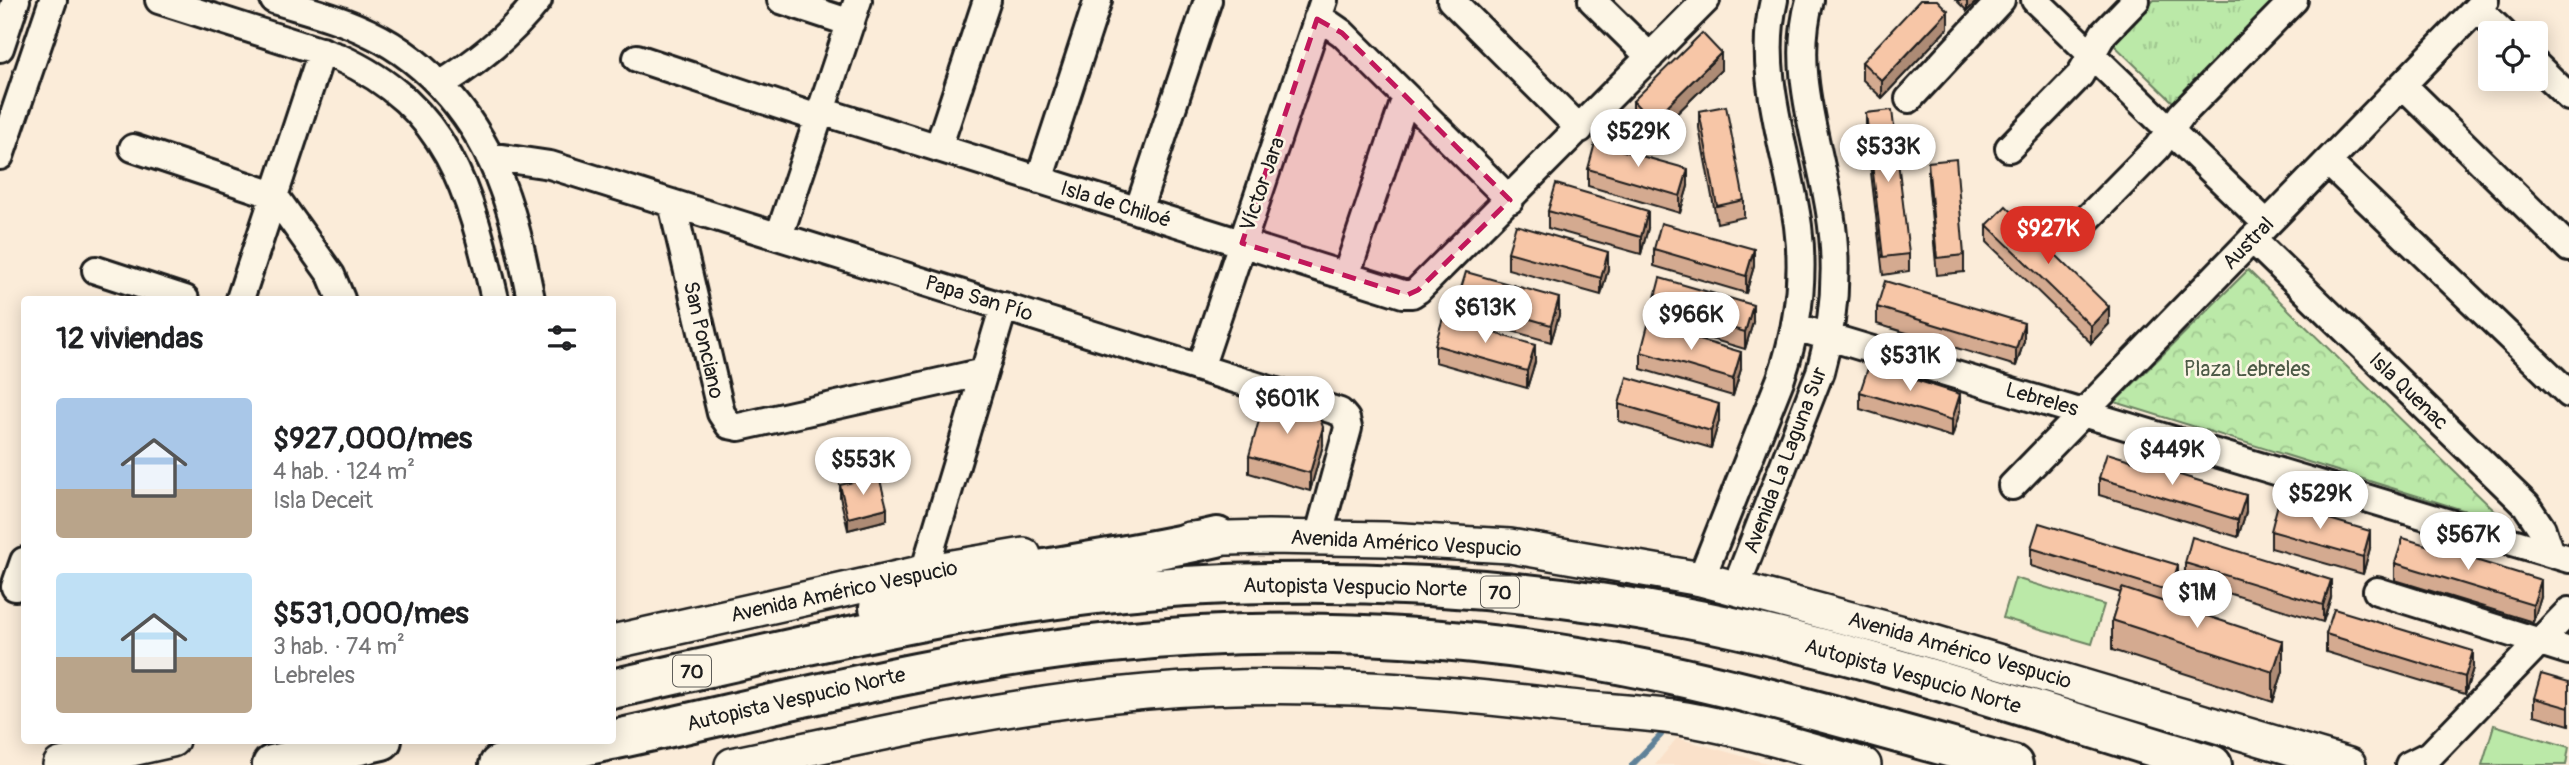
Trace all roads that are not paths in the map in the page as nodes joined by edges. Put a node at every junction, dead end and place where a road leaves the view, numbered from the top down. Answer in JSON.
{"nodes":[{"id":1,"x":16,"y":0,"type":"edge"},
{"id":2,"x":53,"y":0,"type":"edge"},
{"id":3,"x":159,"y":0,"type":"edge"},
{"id":4,"x":274,"y":0,"type":"edge"},
{"id":5,"x":537,"y":0,"type":"edge"},
{"id":6,"x":781,"y":0,"type":"edge"},
{"id":7,"x":987,"y":0,"type":"edge"},
{"id":8,"x":1098,"y":0,"type":"edge"},
{"id":9,"x":1208,"y":0,"type":"edge"},
{"id":10,"x":1451,"y":0,"type":"edge"},
{"id":11,"x":1592,"y":0,"type":"edge"},
{"id":12,"x":1706,"y":0,"type":"edge"},
{"id":13,"x":1774,"y":0,"type":"edge"},
{"id":14,"x":1810,"y":0,"type":"edge"},
{"id":15,"x":2001,"y":0,"type":"edge"},
{"id":16,"x":2035,"y":0,"type":"edge"},
{"id":17,"x":2136,"y":0,"type":"edge"},
{"id":18,"x":2294,"y":0,"type":"edge"},
{"id":19,"x":2481,"y":4,"type":"edge"},
{"id":20,"x":1321,"y":10,"type":"edge"},
{"id":21,"x":854,"y":11,"type":"edge"},
{"id":22,"x":2494,"y":21,"type":"edge"},
{"id":23,"x":0,"y":48,"type":"edge"},
{"id":24,"x":321,"y":51,"type":"junction"},
{"id":25,"x":2091,"y":54,"type":"junction"},
{"id":26,"x":1650,"y":57,"type":"junction"},
{"id":27,"x":637,"y":58,"type":"dead end"},
{"id":28,"x":2548,"y":77,"type":"edge"},
{"id":29,"x":440,"y":85,"type":"junction"},
{"id":30,"x":2403,"y":85,"type":"junction"},
{"id":31,"x":1406,"y":97,"type":"junction"},
{"id":32,"x":2569,"y":97,"type":"edge"},
{"id":33,"x":1909,"y":99,"type":"dead end"},
{"id":34,"x":819,"y":115,"type":"junction"},
{"id":35,"x":1580,"y":129,"type":"junction"},
{"id":36,"x":2170,"y":131,"type":"junction"},
{"id":37,"x":133,"y":148,"type":"dead end"},
{"id":38,"x":938,"y":148,"type":"junction"},
{"id":39,"x":2009,"y":148,"type":"dead end"},
{"id":40,"x":0,"y":156,"type":"edge"},
{"id":41,"x":489,"y":156,"type":"junction"},
{"id":42,"x":2328,"y":162,"type":"junction"},
{"id":43,"x":1039,"y":180,"type":"junction"},
{"id":44,"x":274,"y":195,"type":"junction"},
{"id":45,"x":1510,"y":200,"type":"junction"},
{"id":46,"x":673,"y":203,"type":"junction"},
{"id":47,"x":1138,"y":211,"type":"junction"},
{"id":48,"x":2085,"y":220,"type":"dead end"},
{"id":49,"x":2260,"y":232,"type":"junction"},
{"id":50,"x":779,"y":236,"type":"junction"},
{"id":51,"x":1242,"y":243,"type":"junction"},
{"id":52,"x":2569,"y":248,"type":"edge"},
{"id":53,"x":96,"y":270,"type":"dead end"},
{"id":54,"x":1346,"y":276,"type":"junction"},
{"id":55,"x":176,"y":296,"type":"edge"},
{"id":56,"x":241,"y":296,"type":"edge"},
{"id":57,"x":340,"y":296,"type":"edge"},
{"id":58,"x":494,"y":296,"type":"edge"},
{"id":59,"x":530,"y":296,"type":"edge"},
{"id":60,"x":1004,"y":306,"type":"junction"},
{"id":61,"x":1796,"y":327,"type":"junction"},
{"id":62,"x":1830,"y":337,"type":"junction"},
{"id":63,"x":1200,"y":368,"type":"junction"},
{"id":64,"x":984,"y":372,"type":"junction"},
{"id":65,"x":2569,"y":394,"type":"edge"},
{"id":66,"x":2085,"y":412,"type":"junction"},
{"id":67,"x":2012,"y":486,"type":"dead end"},
{"id":68,"x":1217,"y":537,"type":"junction"},
{"id":69,"x":1318,"y":538,"type":"junction"},
{"id":70,"x":2560,"y":556,"type":"edge"},
{"id":71,"x":21,"y":568,"type":"edge"},
{"id":72,"x":923,"y":572,"type":"junction"},
{"id":73,"x":1701,"y":579,"type":"junction"},
{"id":74,"x":13,"y":587,"type":"edge"},
{"id":75,"x":1736,"y":587,"type":"junction"},
{"id":76,"x":2377,"y":591,"type":"dead end"},
{"id":77,"x":2569,"y":611,"type":"edge"},
{"id":78,"x":616,"y":641,"type":"edge"},
{"id":79,"x":2539,"y":642,"type":"junction"},
{"id":80,"x":2569,"y":651,"type":"edge"},
{"id":81,"x":772,"y":653,"type":"junction"},
{"id":82,"x":616,"y":688,"type":"edge"},
{"id":83,"x":616,"y":739,"type":"edge"},
{"id":84,"x":154,"y":744,"type":"edge"},
{"id":85,"x":364,"y":744,"type":"edge"},
{"id":86,"x":594,"y":744,"type":"edge"},
{"id":87,"x":2424,"y":761,"type":"edge"},
{"id":88,"x":60,"y":765,"type":"edge"},
{"id":89,"x":272,"y":765,"type":"edge"},
{"id":90,"x":499,"y":765,"type":"edge"},
{"id":91,"x":732,"y":765,"type":"edge"},
{"id":92,"x":1864,"y":765,"type":"edge"},
{"id":93,"x":2013,"y":765,"type":"edge"},
{"id":94,"x":2212,"y":765,"type":"edge"},
{"id":95,"x":2349,"y":765,"type":"edge"}],
"edges":[{"from":1,"to":23,"type":"street"},
{"from":2,"to":40,"type":"street"},
{"from":3,"to":24,"type":"street"},
{"from":4,"to":29,"type":"street"},
{"from":5,"to":29,"type":"street"},
{"from":6,"to":21,"type":"street"},
{"from":7,"to":38,"type":"street"},
{"from":8,"to":43,"type":"street"},
{"from":9,"to":47,"type":"street"},
{"from":10,"to":35,"type":"street"},
{"from":11,"to":26,"type":"street"},
{"from":12,"to":26,"type":"street"},
{"from":13,"to":61,"type":"street","name":"Avenida La Laguna Sur"},
{"from":14,"to":62,"type":"street","name":"Avenida La Laguna Sur"},
{"from":15,"to":33,"type":"street"},
{"from":16,"to":25,"type":"street","name":"Isla Quenac"},
{"from":17,"to":25,"type":"street"},
{"from":18,"to":36,"type":"street"},
{"from":19,"to":22,"type":"street"},
{"from":19,"to":30,"type":"street","name":"Austral"},
{"from":20,"to":31,"type":"street"},
{"from":20,"to":51,"type":"street","name":"Víctor Jara"},
{"from":21,"to":34,"type":"street"},
{"from":24,"to":44,"type":"street"},
{"from":24,"to":58,"type":"street"},
{"from":25,"to":36,"type":"street","name":"Isla Quenac"},
{"from":25,"to":39,"type":"street"},
{"from":26,"to":35,"type":"street"},
{"from":27,"to":34,"type":"street","name":"Isla de Chiloé"},
{"from":28,"to":32,"type":"street"},
{"from":29,"to":41,"type":"street"},
{"from":30,"to":42,"type":"street","name":"Austral"},
{"from":30,"to":52,"type":"street"},
{"from":31,"to":45,"type":"street"},
{"from":31,"to":54,"type":"street"},
{"from":34,"to":38,"type":"street","name":"Isla de Chiloé"},
{"from":34,"to":50,"type":"street"},
{"from":35,"to":45,"type":"street"},
{"from":36,"to":48,"type":"street"},
{"from":36,"to":49,"type":"street","name":"Isla Quenac"},
{"from":37,"to":44,"type":"street"},
{"from":38,"to":43,"type":"street","name":"Isla de Chiloé"},
{"from":41,"to":46,"type":"street","name":"Papa San Pío"},
{"from":41,"to":59,"type":"street"},
{"from":42,"to":49,"type":"street","name":"Austral"},
{"from":42,"to":65,"type":"street"},
{"from":43,"to":47,"type":"street","name":"Isla de Chiloé"},
{"from":44,"to":56,"type":"street"},
{"from":44,"to":57,"type":"street"},
{"from":45,"to":54,"type":"street","name":"Isla de Chiloé"},
{"from":46,"to":50,"type":"street","name":"Papa San Pío"},
{"from":46,"to":64,"type":"street","name":"San Ponciano"},
{"from":47,"to":51,"type":"street","name":"Isla de Chiloé"},
{"from":49,"to":66,"type":"street","name":"Austral"},
{"from":49,"to":70,"type":"street","name":"Isla Quenac"},
{"from":50,"to":60,"type":"street","name":"Papa San Pío"},
{"from":51,"to":54,"type":"street","name":"Isla de Chiloé"},
{"from":51,"to":63,"type":"street","name":"Víctor Jara"},
{"from":53,"to":55,"type":"street"},
{"from":60,"to":63,"type":"street","name":"Papa San Pío"},
{"from":60,"to":64,"type":"street"},
{"from":61,"to":62,"type":"street","name":"Lebreles"},
{"from":61,"to":73,"type":"street","name":"Avenida La Laguna Sur"},
{"from":62,"to":66,"type":"street","name":"Lebreles"},
{"from":62,"to":75,"type":"street","name":"Avenida La Laguna Sur"},
{"from":63,"to":69,"type":"street","name":"Papa San Pío"},
{"from":64,"to":72,"type":"street"},
{"from":66,"to":67,"type":"street","name":"Austral"},
{"from":66,"to":70,"type":"street","name":"Lebreles"},
{"from":68,"to":69,"type":"main road","name":"Avenida Américo Vespucio"},
{"from":68,"to":72,"type":"main road","name":"Avenida Américo Vespucio"},
{"from":68,"to":81,"type":"highway"},
{"from":69,"to":73,"type":"main road","name":"Avenida Américo Vespucio"},
{"from":71,"to":74,"type":"street"},
{"from":72,"to":78,"type":"main road","name":"Avenida Américo Vespucio"},
{"from":73,"to":75,"type":"main road","name":"Avenida Américo Vespucio"},
{"from":75,"to":95,"type":"main road","name":"Avenida Américo Vespucio"},
{"from":76,"to":79,"type":"street"},
{"from":77,"to":79,"type":"street"},
{"from":79,"to":80,"type":"street"},
{"from":79,"to":87,"type":"street"},
{"from":81,"to":82,"type":"highway","name":"Autopista Vespucio Norte","number":"70"},
{"from":81,"to":94,"type":"highway","name":"Autopista Vespucio Norte","number":"70"},
{"from":83,"to":93,"type":"highway","name":"Autopista Vespucio Norte","number":"70"},
{"from":84,"to":88,"type":"main road"},
{"from":85,"to":89,"type":"highway"},
{"from":86,"to":90,"type":"highway","name":"Autopista Vespucio Norte","number":"70"},
{"from":91,"to":92,"type":"main road"}]}
